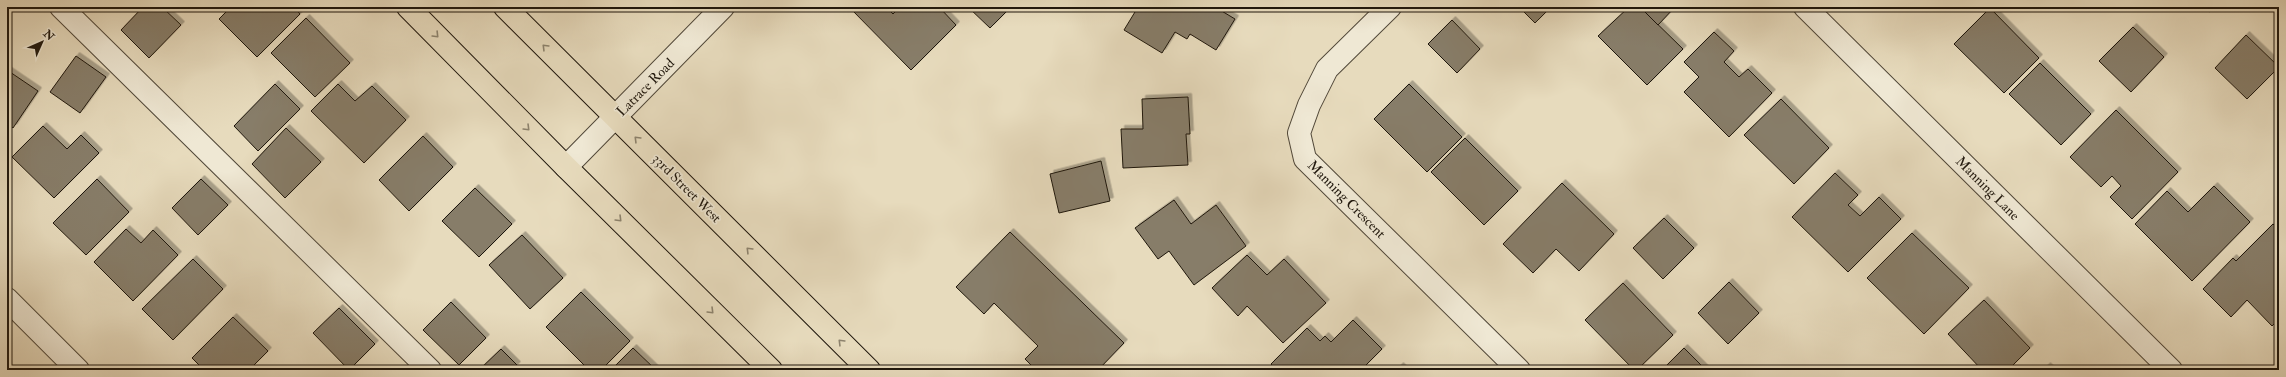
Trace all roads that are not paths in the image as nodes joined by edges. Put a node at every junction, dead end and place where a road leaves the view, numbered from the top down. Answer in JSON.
{"nodes":[{"id":1,"x":61,"y":7,"type":"edge"},
{"id":2,"x":408,"y":7,"type":"edge"},
{"id":3,"x":504,"y":7,"type":"edge"},
{"id":4,"x":723,"y":7,"type":"edge"},
{"id":5,"x":1390,"y":7,"type":"edge"},
{"id":6,"x":1806,"y":7,"type":"edge"},
{"id":7,"x":615,"y":116,"type":"junction"},
{"id":8,"x":566,"y":167,"type":"junction"},
{"id":9,"x":7,"y":299,"type":"edge"},
{"id":10,"x":78,"y":370,"type":"edge"},
{"id":11,"x":430,"y":370,"type":"edge"},
{"id":12,"x":772,"y":370,"type":"edge"},
{"id":13,"x":869,"y":370,"type":"edge"},
{"id":14,"x":1519,"y":370,"type":"edge"},
{"id":15,"x":2171,"y":370,"type":"edge"}],
"edges":[{"from":1,"to":11,"type":"street"},
{"from":2,"to":8,"type":"main road","one_way":true},
{"from":7,"to":3,"type":"main road","name":"33rd Street West","one_way":true},
{"from":4,"to":7,"type":"street","name":"Latrace Road"},
{"from":5,"to":14,"type":"street","name":"Manning Crescent"},
{"from":6,"to":15,"type":"street","name":"Manning Lane"},
{"from":7,"to":8,"type":"street","name":"Latrace Road"},
{"from":13,"to":7,"type":"main road","name":"33rd Street West","one_way":true},
{"from":8,"to":12,"type":"main road","one_way":true},
{"from":9,"to":10,"type":"street"}]}
